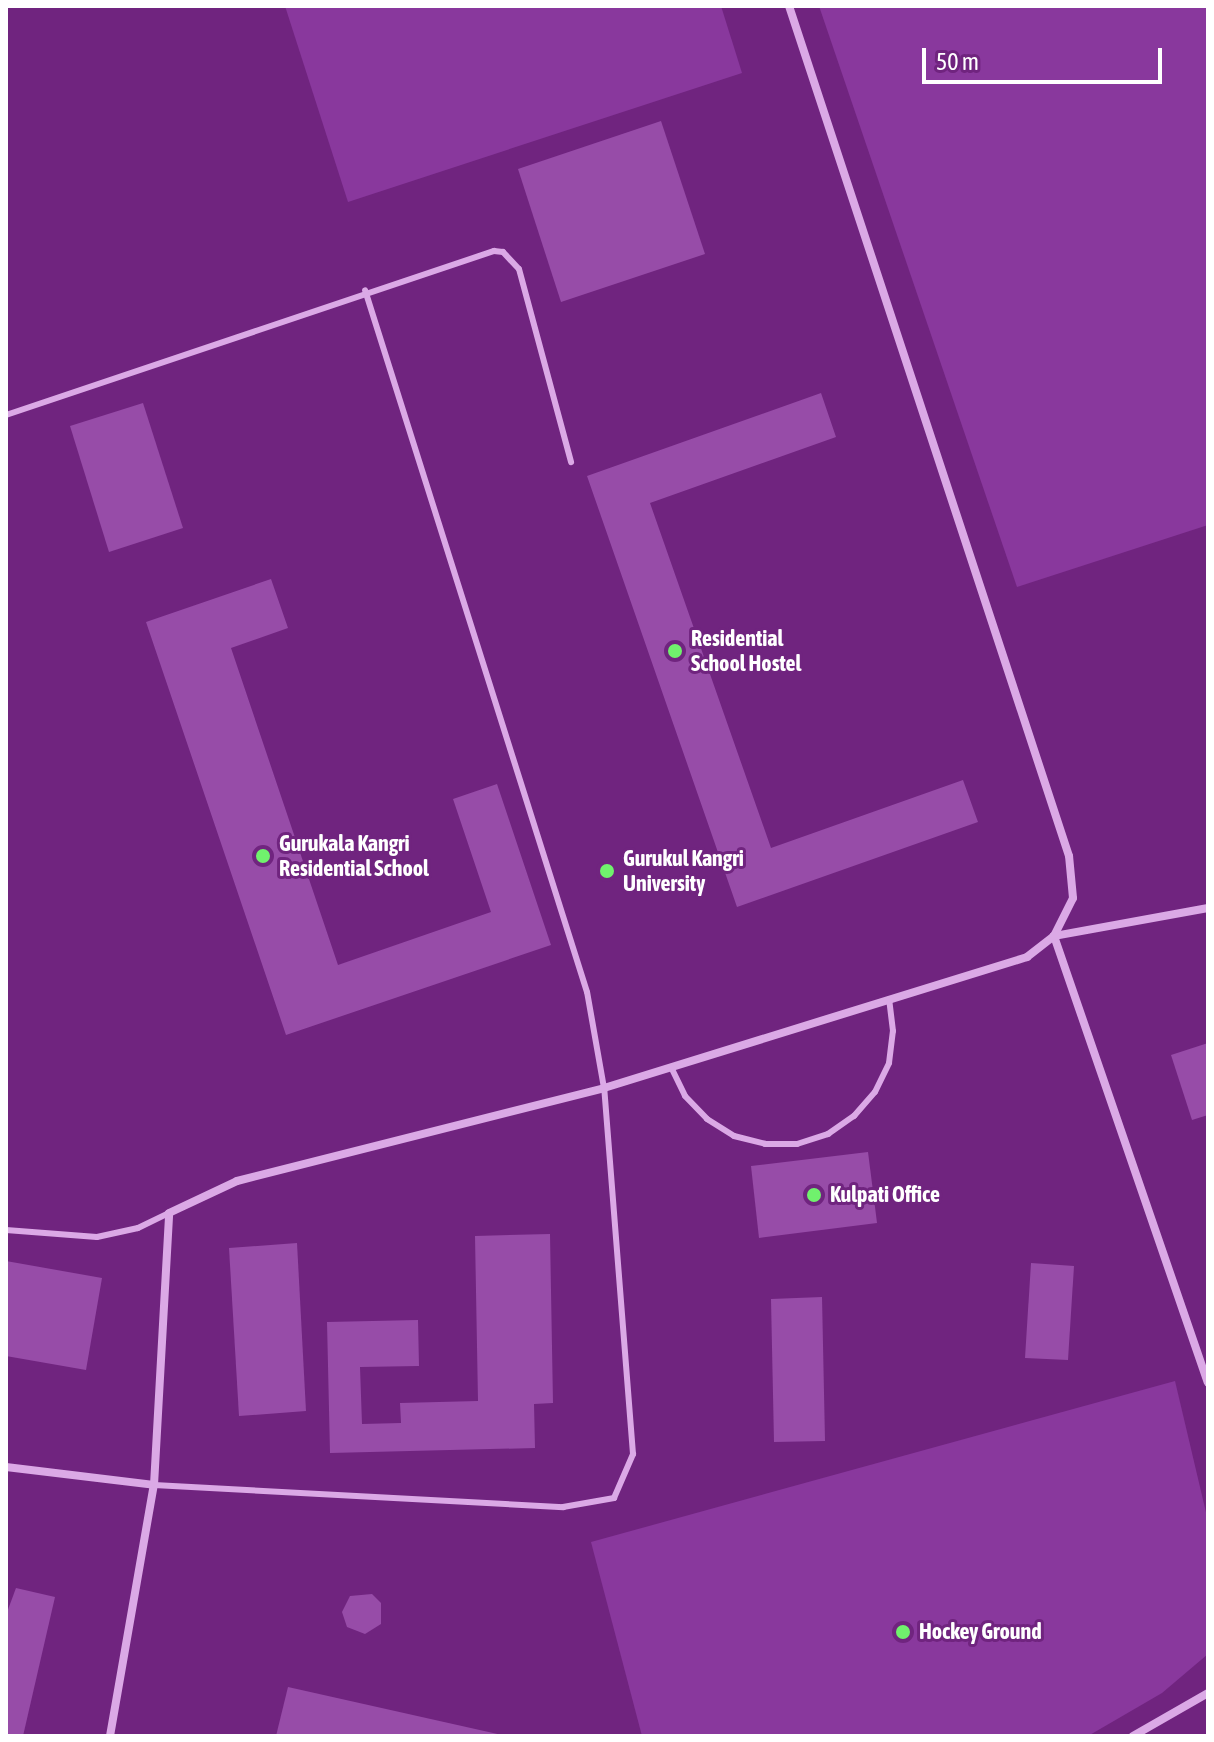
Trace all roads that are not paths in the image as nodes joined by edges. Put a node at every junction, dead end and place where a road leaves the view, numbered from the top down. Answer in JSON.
{"nodes":[{"id":1,"x":789,"y":6,"type":"edge"},
{"id":2,"x":365,"y":290,"type":"junction"},
{"id":3,"x":6,"y":415,"type":"edge"},
{"id":4,"x":571,"y":462,"type":"dead end"},
{"id":5,"x":1208,"y":908,"type":"edge"},
{"id":6,"x":1054,"y":936,"type":"junction"},
{"id":7,"x":889,"y":999,"type":"junction"},
{"id":8,"x":671,"y":1067,"type":"junction"},
{"id":9,"x":604,"y":1088,"type":"junction"},
{"id":10,"x":169,"y":1213,"type":"junction"},
{"id":11,"x":6,"y":1230,"type":"edge"},
{"id":12,"x":1208,"y":1382,"type":"edge"},
{"id":13,"x":6,"y":1467,"type":"edge"},
{"id":14,"x":154,"y":1485,"type":"junction"},
{"id":15,"x":1208,"y":1693,"type":"edge"},
{"id":16,"x":110,"y":1736,"type":"edge"},
{"id":17,"x":1133,"y":1736,"type":"edge"}],
"edges":[{"from":1,"to":6,"type":"street"},
{"from":2,"to":3,"type":"lane"},
{"from":2,"to":4,"type":"lane"},
{"from":2,"to":9,"type":"lane"},
{"from":5,"to":6,"type":"street"},
{"from":6,"to":7,"type":"street"},
{"from":6,"to":12,"type":"street"},
{"from":7,"to":8,"type":"street"},
{"from":7,"to":8,"type":"lane"},
{"from":8,"to":9,"type":"street"},
{"from":9,"to":10,"type":"street"},
{"from":9,"to":14,"type":"lane"},
{"from":10,"to":11,"type":"lane"},
{"from":10,"to":14,"type":"street"},
{"from":13,"to":14,"type":"street"},
{"from":14,"to":16,"type":"street"},
{"from":15,"to":17,"type":"street"}]}
